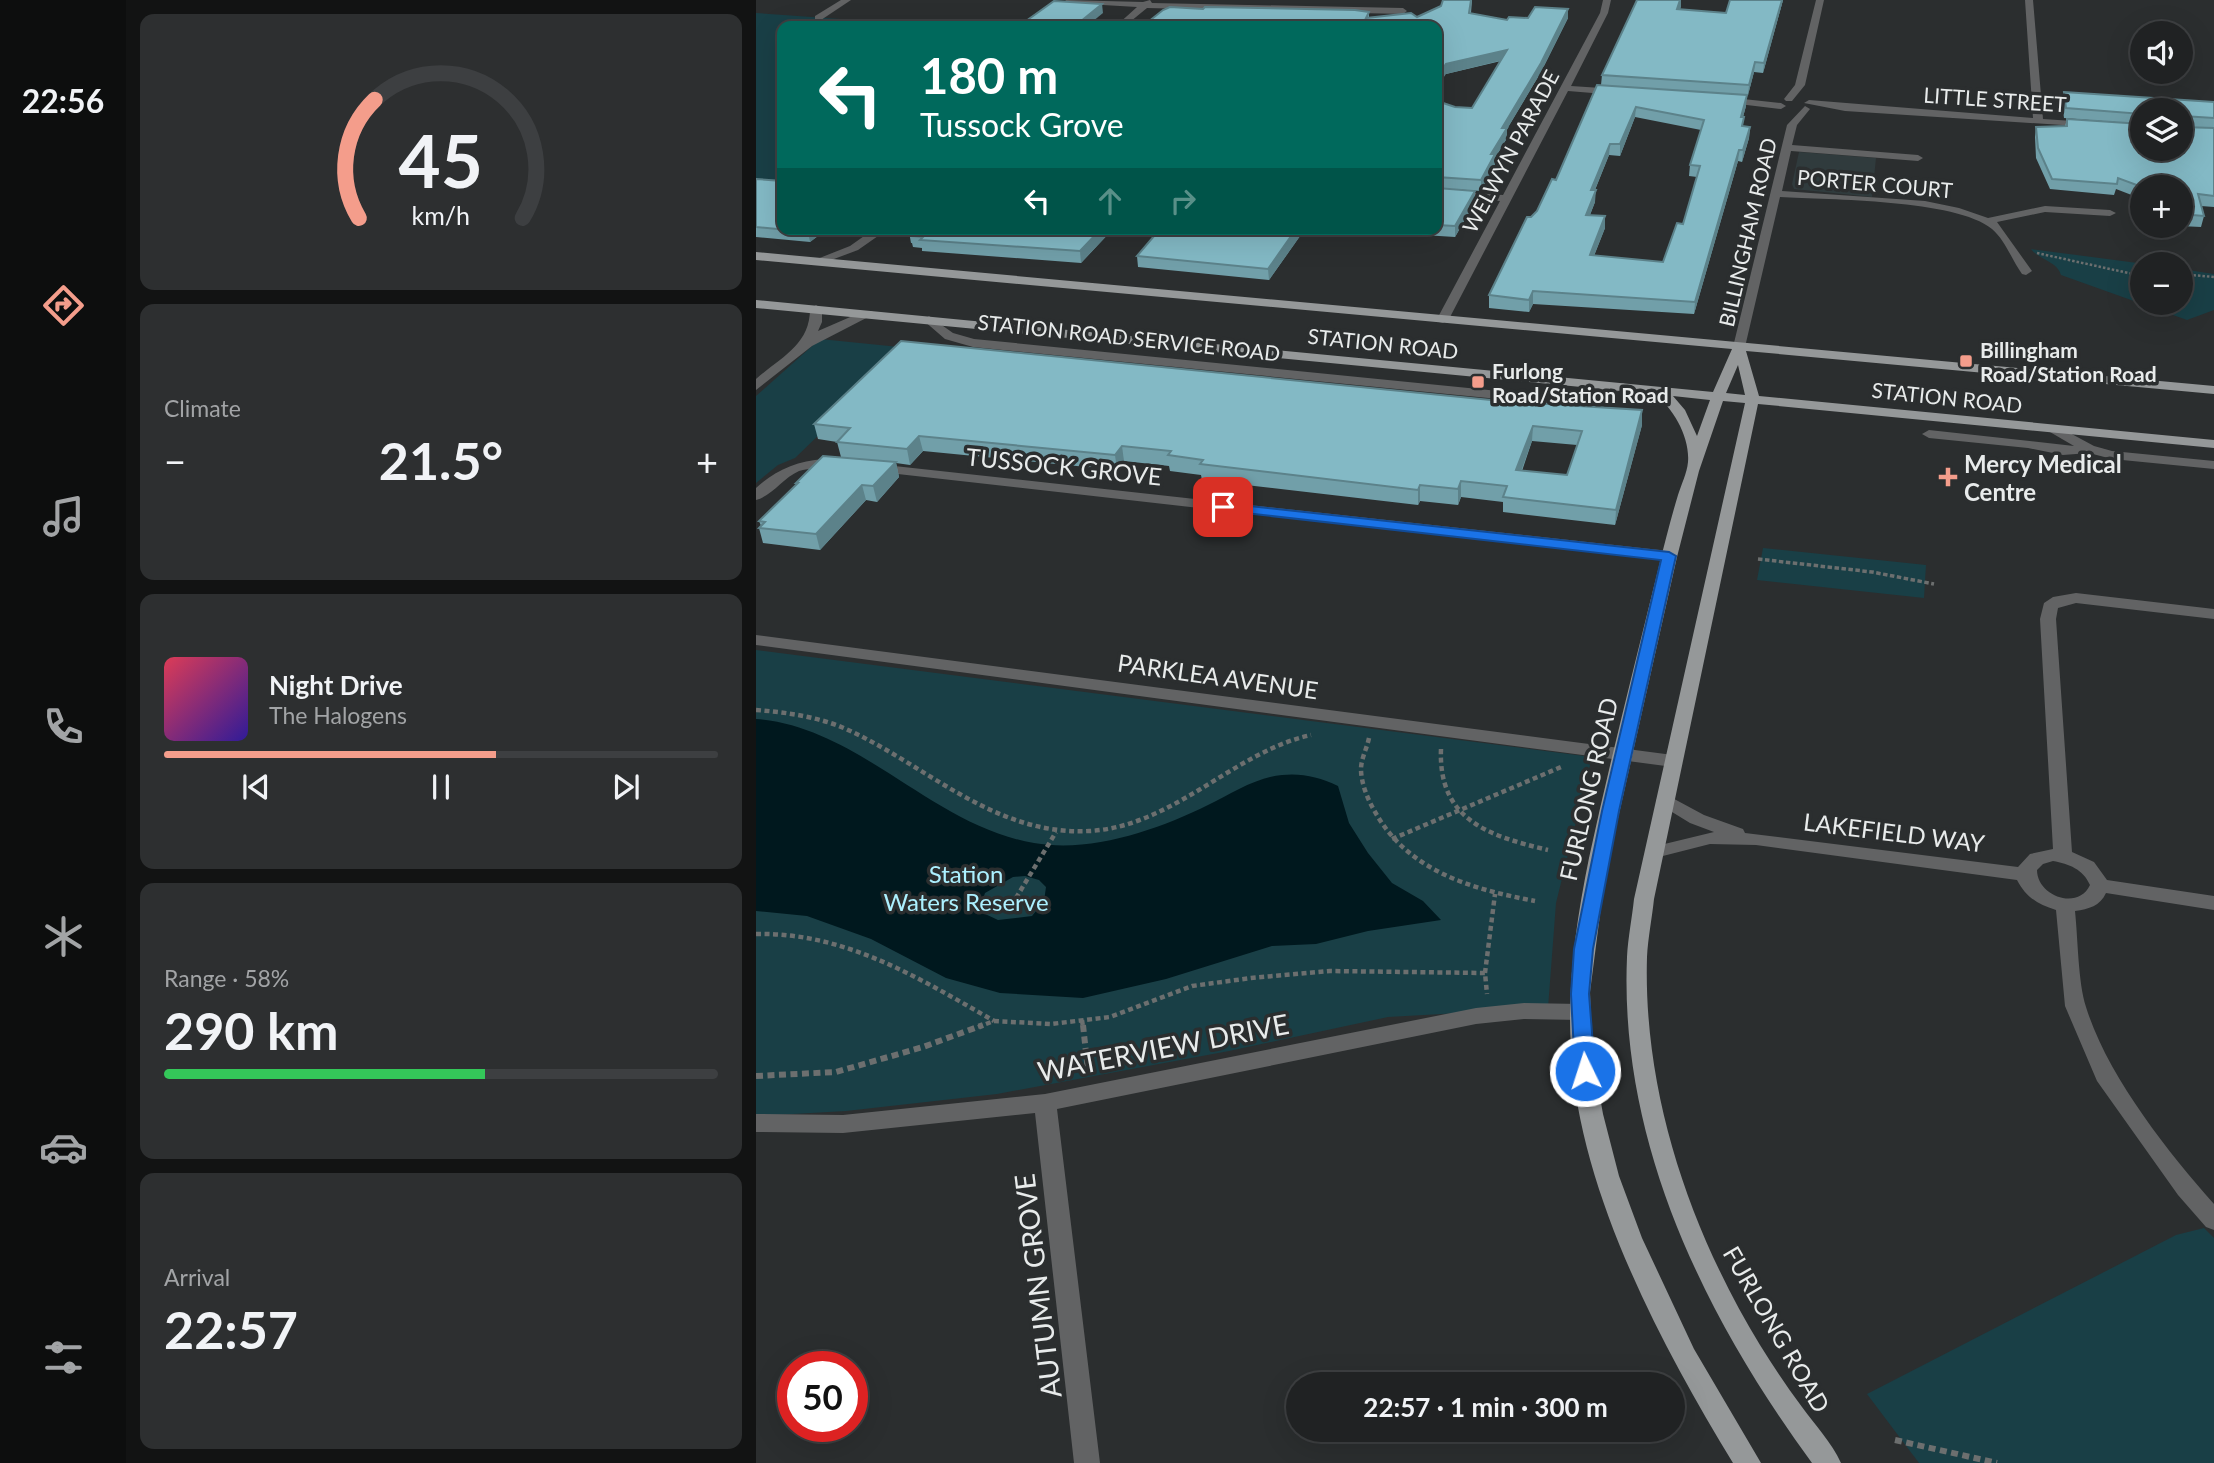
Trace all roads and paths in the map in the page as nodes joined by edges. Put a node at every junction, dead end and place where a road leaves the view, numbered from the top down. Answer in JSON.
{"nodes":[{"id":1,"x":847,"y":0,"type":"edge"},
{"id":2,"x":1069,"y":0,"type":"edge"},
{"id":3,"x":1607,"y":0,"type":"edge"},
{"id":4,"x":1820,"y":0,"type":"edge"},
{"id":5,"x":2029,"y":0,"type":"edge"},
{"id":6,"x":1147,"y":2,"type":"edge"},
{"id":7,"x":1403,"y":11,"type":"edge"},
{"id":8,"x":818,"y":18,"type":"dead end"},
{"id":9,"x":1126,"y":21,"type":"edge"},
{"id":10,"x":1800,"y":85,"type":"junction"},
{"id":11,"x":1564,"y":88,"type":"junction"},
{"id":12,"x":1631,"y":93,"type":"edge"},
{"id":13,"x":1711,"y":99,"type":"edge"},
{"id":14,"x":1784,"y":104,"type":"junction"},
{"id":15,"x":1807,"y":105,"type":"junction"},
{"id":16,"x":2038,"y":122,"type":"junction"},
{"id":17,"x":1792,"y":125,"type":"junction"},
{"id":18,"x":2103,"y":126,"type":"edge"},
{"id":19,"x":1786,"y":148,"type":"junction"},
{"id":20,"x":1918,"y":158,"type":"dead end"},
{"id":21,"x":1442,"y":193,"type":"edge"},
{"id":22,"x":1777,"y":194,"type":"junction"},
{"id":23,"x":1505,"y":198,"type":"junction"},
{"id":24,"x":2110,"y":213,"type":"dead end"},
{"id":25,"x":1988,"y":221,"type":"junction"},
{"id":26,"x":874,"y":235,"type":"edge"},
{"id":27,"x":866,"y":242,"type":"junction"},
{"id":28,"x":2031,"y":251,"type":"dead end"},
{"id":29,"x":756,"y":256,"type":"edge"},
{"id":30,"x":818,"y":261,"type":"junction"},
{"id":31,"x":859,"y":265,"type":"junction"},
{"id":32,"x":2025,"y":271,"type":"dead end"},
{"id":33,"x":2130,"y":273,"type":"edge"},
{"id":34,"x":2193,"y":275,"type":"edge"},
{"id":35,"x":2214,"y":277,"type":"edge"},
{"id":36,"x":756,"y":303,"type":"edge"},
{"id":37,"x":816,"y":309,"type":"junction"},
{"id":38,"x":868,"y":314,"type":"junction"},
{"id":39,"x":1443,"y":319,"type":"junction"},
{"id":40,"x":929,"y":320,"type":"junction"},
{"id":41,"x":807,"y":341,"type":"junction"},
{"id":42,"x":1739,"y":347,"type":"junction"},
{"id":43,"x":756,"y":386,"type":"edge"},
{"id":44,"x":1623,"y":387,"type":"junction"},
{"id":45,"x":1657,"y":390,"type":"junction"},
{"id":46,"x":2214,"y":390,"type":"edge"},
{"id":47,"x":1717,"y":395,"type":"junction"},
{"id":48,"x":1753,"y":398,"type":"junction"},
{"id":49,"x":2055,"y":429,"type":"junction"},
{"id":50,"x":1929,"y":434,"type":"dead end"},
{"id":51,"x":2214,"y":444,"type":"edge"},
{"id":52,"x":2089,"y":449,"type":"junction"},
{"id":53,"x":1695,"y":461,"type":"junction"},
{"id":54,"x":2214,"y":465,"type":"edge"},
{"id":55,"x":756,"y":496,"type":"edge"},
{"id":56,"x":1669,"y":556,"type":"junction"},
{"id":57,"x":1758,"y":559,"type":"dead end"},
{"id":58,"x":1934,"y":583,"type":"dead end"},
{"id":59,"x":2214,"y":614,"type":"edge"},
{"id":60,"x":756,"y":640,"type":"edge"},
{"id":61,"x":756,"y":710,"type":"edge"},
{"id":62,"x":1322,"y":733,"type":"dead end"},
{"id":63,"x":1360,"y":735,"type":"dead end"},
{"id":64,"x":1441,"y":745,"type":"dead end"},
{"id":65,"x":1624,"y":754,"type":"junction"},
{"id":66,"x":1673,"y":761,"type":"junction"},
{"id":67,"x":1572,"y":762,"type":"dead end"},
{"id":68,"x":1665,"y":800,"type":"junction"},
{"id":69,"x":1457,"y":811,"type":"junction"},
{"id":70,"x":1056,"y":831,"type":"junction"},
{"id":71,"x":1392,"y":839,"type":"junction"},
{"id":72,"x":1756,"y":839,"type":"junction"},
{"id":73,"x":1548,"y":850,"type":"dead end"},
{"id":74,"x":1655,"y":852,"type":"junction"},
{"id":75,"x":2063,"y":856,"type":"junction"},
{"id":76,"x":2025,"y":874,"type":"junction"},
{"id":77,"x":2100,"y":885,"type":"junction"},
{"id":78,"x":1495,"y":894,"type":"junction"},
{"id":79,"x":1016,"y":898,"type":"dead end"},
{"id":80,"x":1535,"y":901,"type":"dead end"},
{"id":81,"x":2214,"y":903,"type":"edge"},
{"id":82,"x":2065,"y":905,"type":"junction"},
{"id":83,"x":756,"y":934,"type":"edge"},
{"id":84,"x":1485,"y":973,"type":"junction"},
{"id":85,"x":1499,"y":996,"type":"dead end"},
{"id":86,"x":1580,"y":1012,"type":"junction"},
{"id":87,"x":994,"y":1020,"type":"junction"},
{"id":88,"x":1082,"y":1020,"type":"junction"},
{"id":89,"x":756,"y":1076,"type":"edge"},
{"id":90,"x":1091,"y":1093,"type":"junction"},
{"id":91,"x":1045,"y":1103,"type":"junction"},
{"id":92,"x":756,"y":1123,"type":"edge"},
{"id":93,"x":2214,"y":1220,"type":"edge"},
{"id":94,"x":1895,"y":1440,"type":"dead end"},
{"id":95,"x":1087,"y":1463,"type":"edge"},
{"id":96,"x":1748,"y":1463,"type":"edge"},
{"id":97,"x":1828,"y":1463,"type":"edge"},
{"id":98,"x":1997,"y":1463,"type":"edge"}],
"edges":[{"from":1,"to":8,"type":"street"},
{"from":2,"to":6,"type":"street"},
{"from":3,"to":11,"type":"street","name":"WELWYN PARADE"},
{"from":4,"to":10,"type":"street"},
{"from":5,"to":16,"type":"street"},
{"from":6,"to":7,"type":"street"},
{"from":6,"to":9,"type":"street"},
{"from":10,"to":14,"type":"street"},
{"from":10,"to":15,"type":"street"},
{"from":11,"to":12,"type":"street"},
{"from":11,"to":23,"type":"street","name":"WELWYN PARADE"},
{"from":13,"to":14,"type":"street"},
{"from":14,"to":15,"type":"street","name":"LITTLE STREET"},
{"from":14,"to":17,"type":"street","name":"BILLINGHAM ROAD"},
{"from":15,"to":16,"type":"street","name":"LITTLE STREET"},
{"from":15,"to":17,"type":"street","name":"BILLINGHAM ROAD"},
{"from":16,"to":18,"type":"street","name":"LITTLE STREET"},
{"from":17,"to":19,"type":"street","name":"BILLINGHAM ROAD"},
{"from":19,"to":20,"type":"street"},
{"from":19,"to":22,"type":"street","name":"BILLINGHAM ROAD"},
{"from":21,"to":23,"type":"street"},
{"from":22,"to":25,"type":"street","name":"PORTER COURT"},
{"from":22,"to":42,"type":"street","name":"BILLINGHAM ROAD"},
{"from":23,"to":39,"type":"street","name":"WELWYN PARADE"},
{"from":24,"to":25,"type":"street"},
{"from":25,"to":32,"type":"street"},
{"from":26,"to":27,"type":"street"},
{"from":27,"to":30,"type":"street"},
{"from":27,"to":31,"type":"street"},
{"from":28,"to":33,"type":"path"},
{"from":29,"to":30,"type":"main road","name":"STATION ROAD"},
{"from":30,"to":31,"type":"main road","name":"STATION ROAD"},
{"from":31,"to":39,"type":"main road","name":"STATION ROAD"},
{"from":34,"to":35,"type":"path"},
{"from":36,"to":37,"type":"main road","name":"STATION ROAD"},
{"from":37,"to":38,"type":"main road","name":"STATION ROAD"},
{"from":37,"to":41,"type":"street"},
{"from":38,"to":40,"type":"main road","name":"STATION ROAD"},
{"from":38,"to":41,"type":"street"},
{"from":39,"to":42,"type":"main road","name":"STATION ROAD"},
{"from":40,"to":44,"type":"main road","name":"STATION ROAD"},
{"from":40,"to":44,"type":"street","name":"STATION ROAD SERVICE ROAD"},
{"from":41,"to":43,"type":"street"},
{"from":42,"to":46,"type":"main road","name":"STATION ROAD"},
{"from":42,"to":47,"type":"main road","name":"FURLONG ROAD"},
{"from":42,"to":48,"type":"main road"},
{"from":44,"to":45,"type":"main road","name":"STATION ROAD"},
{"from":45,"to":47,"type":"main road","name":"STATION ROAD"},
{"from":45,"to":53,"type":"main road"},
{"from":47,"to":48,"type":"main road","name":"STATION ROAD"},
{"from":47,"to":53,"type":"main road","name":"FURLONG ROAD"},
{"from":48,"to":49,"type":"main road","name":"STATION ROAD"},
{"from":48,"to":66,"type":"main road","name":"FURLONG ROAD"},
{"from":49,"to":51,"type":"main road","name":"STATION ROAD"},
{"from":49,"to":52,"type":"street"},
{"from":50,"to":52,"type":"street"},
{"from":52,"to":54,"type":"street"},
{"from":53,"to":56,"type":"main road","name":"FURLONG ROAD"},
{"from":55,"to":56,"type":"street","name":"TUSSOCK GROVE"},
{"from":56,"to":65,"type":"main road","name":"FURLONG ROAD"},
{"from":57,"to":58,"type":"path"},
{"from":59,"to":75,"type":"street"},
{"from":60,"to":65,"type":"street","name":"PARKLEA AVENUE"},
{"from":61,"to":70,"type":"path"},
{"from":62,"to":70,"type":"path"},
{"from":63,"to":71,"type":"path"},
{"from":64,"to":69,"type":"path"},
{"from":65,"to":66,"type":"street","name":"PARKLEA AVENUE"},
{"from":65,"to":86,"type":"main road","name":"FURLONG ROAD"},
{"from":66,"to":68,"type":"main road","name":"FURLONG ROAD"},
{"from":67,"to":69,"type":"path"},
{"from":68,"to":72,"type":"street","name":"LAKEFIELD WAY"},
{"from":68,"to":74,"type":"main road","name":"FURLONG ROAD"},
{"from":69,"to":71,"type":"path"},
{"from":69,"to":73,"type":"path"},
{"from":70,"to":79,"type":"path"},
{"from":71,"to":78,"type":"path"},
{"from":72,"to":74,"type":"street","name":"LAKEFIELD WAY"},
{"from":72,"to":76,"type":"street","name":"LAKEFIELD WAY"},
{"from":74,"to":97,"type":"main road","name":"FURLONG ROAD"},
{"from":75,"to":76,"type":"street"},
{"from":75,"to":77,"type":"street"},
{"from":76,"to":82,"type":"street"},
{"from":77,"to":81,"type":"street"},
{"from":77,"to":82,"type":"street"},
{"from":78,"to":80,"type":"path"},
{"from":78,"to":84,"type":"path"},
{"from":82,"to":93,"type":"street"},
{"from":83,"to":87,"type":"path"},
{"from":84,"to":85,"type":"path"},
{"from":84,"to":88,"type":"path"},
{"from":86,"to":90,"type":"street","name":"WATERVIEW DRIVE"},
{"from":86,"to":96,"type":"main road","name":"FURLONG ROAD"},
{"from":87,"to":88,"type":"path"},
{"from":87,"to":89,"type":"path"},
{"from":88,"to":90,"type":"path"},
{"from":90,"to":91,"type":"street","name":"WATERVIEW DRIVE"},
{"from":91,"to":92,"type":"street","name":"WATERVIEW DRIVE"},
{"from":91,"to":95,"type":"street","name":"AUTUMN GROVE"},
{"from":94,"to":98,"type":"path"}]}
